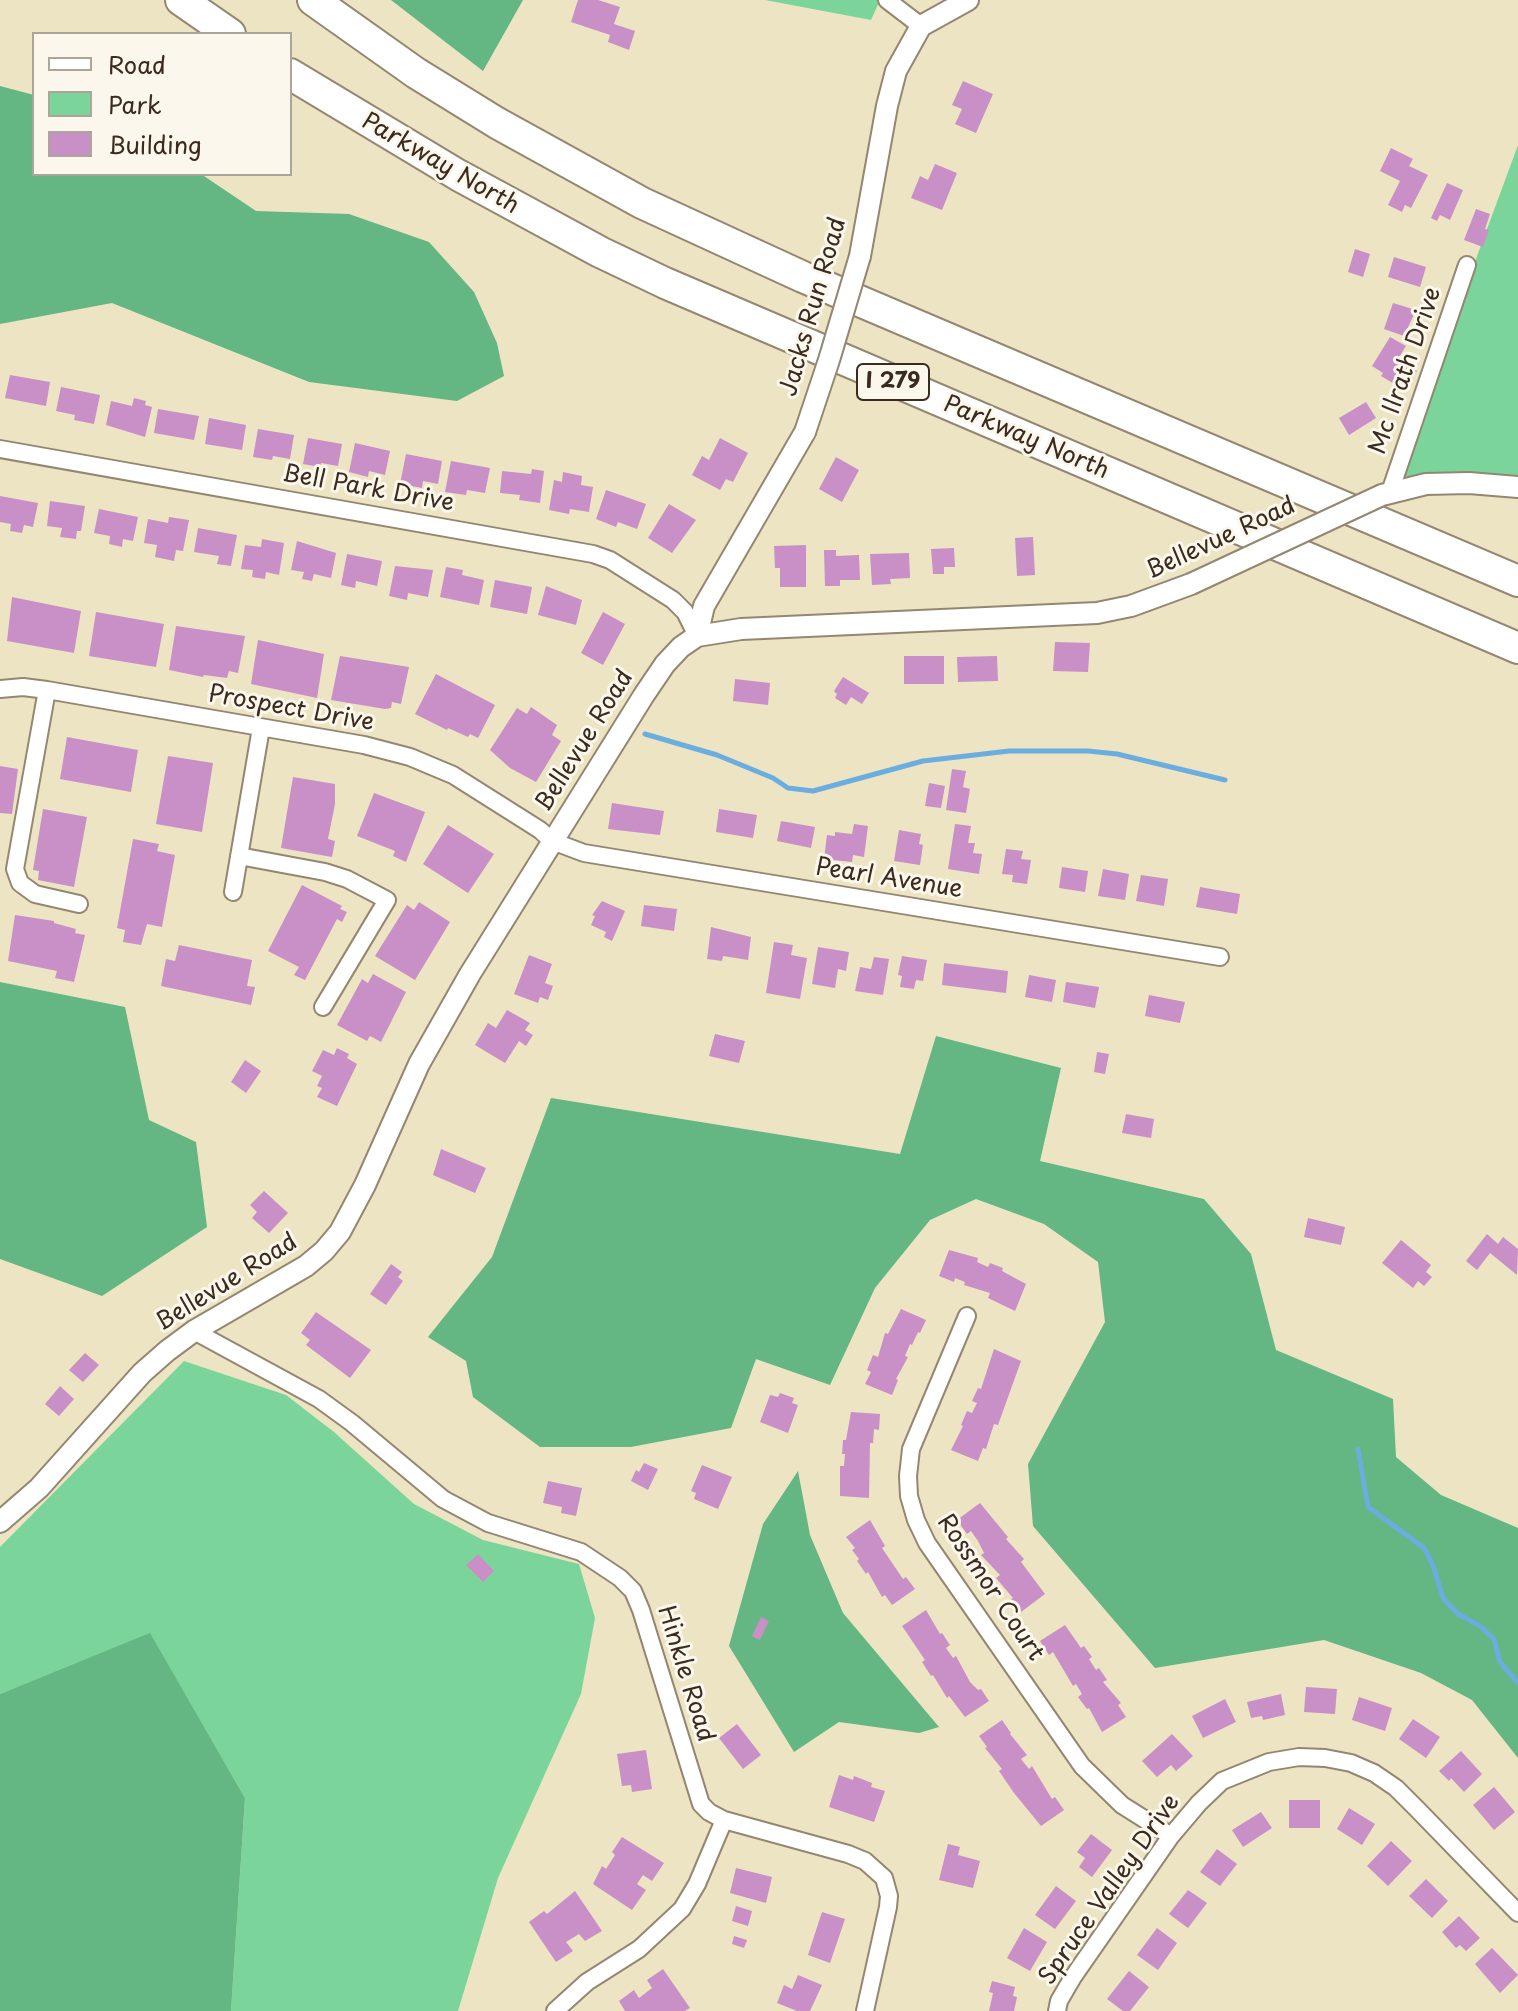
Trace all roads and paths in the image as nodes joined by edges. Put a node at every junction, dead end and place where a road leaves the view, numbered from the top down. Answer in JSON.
{"nodes":[{"id":1,"x":181,"y":0,"type":"edge"},
{"id":2,"x":313,"y":0,"type":"edge"},
{"id":3,"x":887,"y":0,"type":"edge"},
{"id":4,"x":968,"y":0,"type":"edge"},
{"id":5,"x":921,"y":26,"type":"junction"},
{"id":6,"x":227,"y":32,"type":"edge"},
{"id":7,"x":292,"y":75,"type":"edge"},
{"id":8,"x":1467,"y":265,"type":"dead end"},
{"id":9,"x":0,"y":449,"type":"edge"},
{"id":10,"x":1518,"y":487,"type":"edge"},
{"id":11,"x":1386,"y":494,"type":"junction"},
{"id":12,"x":1518,"y":581,"type":"edge"},
{"id":13,"x":697,"y":636,"type":"junction"},
{"id":14,"x":1518,"y":648,"type":"edge"},
{"id":15,"x":0,"y":689,"type":"edge"},
{"id":16,"x":47,"y":690,"type":"junction"},
{"id":17,"x":261,"y":728,"type":"junction"},
{"id":18,"x":552,"y":841,"type":"junction"},
{"id":19,"x":239,"y":856,"type":"junction"},
{"id":20,"x":233,"y":892,"type":"dead end"},
{"id":21,"x":79,"y":904,"type":"dead end"},
{"id":22,"x":1220,"y":957,"type":"dead end"},
{"id":23,"x":323,"y":1007,"type":"dead end"},
{"id":24,"x":967,"y":1316,"type":"dead end"},
{"id":25,"x":194,"y":1331,"type":"junction"},
{"id":26,"x":0,"y":1522,"type":"edge"},
{"id":27,"x":724,"y":1820,"type":"junction"},
{"id":28,"x":1171,"y":1836,"type":"junction"},
{"id":29,"x":1518,"y":1913,"type":"edge"},
{"id":30,"x":555,"y":2011,"type":"edge"},
{"id":31,"x":865,"y":2011,"type":"edge"},
{"id":32,"x":1057,"y":2011,"type":"edge"}],
"edges":[{"from":1,"to":6,"type":"highway"},
{"from":2,"to":12,"type":"highway","number":"I 279"},
{"from":3,"to":5,"type":"street"},
{"from":4,"to":5,"type":"street"},
{"from":5,"to":13,"type":"street","name":"Jacks Run Road","bridge":true},
{"from":7,"to":14,"type":"highway","name":"Parkway North","number":"I 279"},
{"from":8,"to":11,"type":"street","name":"Mc Ilrath Drive"},
{"from":9,"to":13,"type":"street","name":"Bell Park Drive"},
{"from":10,"to":11,"type":"street","name":"Bellevue Road"},
{"from":11,"to":13,"type":"street","name":"Bellevue Road","bridge":true},
{"from":13,"to":18,"type":"street","name":"Bellevue Road"},
{"from":15,"to":16,"type":"street","name":"Prospect Drive"},
{"from":16,"to":17,"type":"street","name":"Prospect Drive"},
{"from":16,"to":21,"type":"street"},
{"from":17,"to":18,"type":"street","name":"Prospect Drive"},
{"from":17,"to":19,"type":"street"},
{"from":18,"to":22,"type":"street","name":"Pearl Avenue"},
{"from":18,"to":25,"type":"street","name":"Bellevue Road"},
{"from":19,"to":20,"type":"street"},
{"from":19,"to":23,"type":"street"},
{"from":24,"to":28,"type":"street","name":"Rossmor Court"},
{"from":25,"to":26,"type":"street","name":"Bellevue Road"},
{"from":25,"to":27,"type":"street","name":"Hinkle Road"},
{"from":27,"to":30,"type":"street"},
{"from":27,"to":31,"type":"street"},
{"from":28,"to":29,"type":"street","name":"Spruce Valley Drive"},
{"from":28,"to":32,"type":"street","name":"Spruce Valley Drive"}]}
